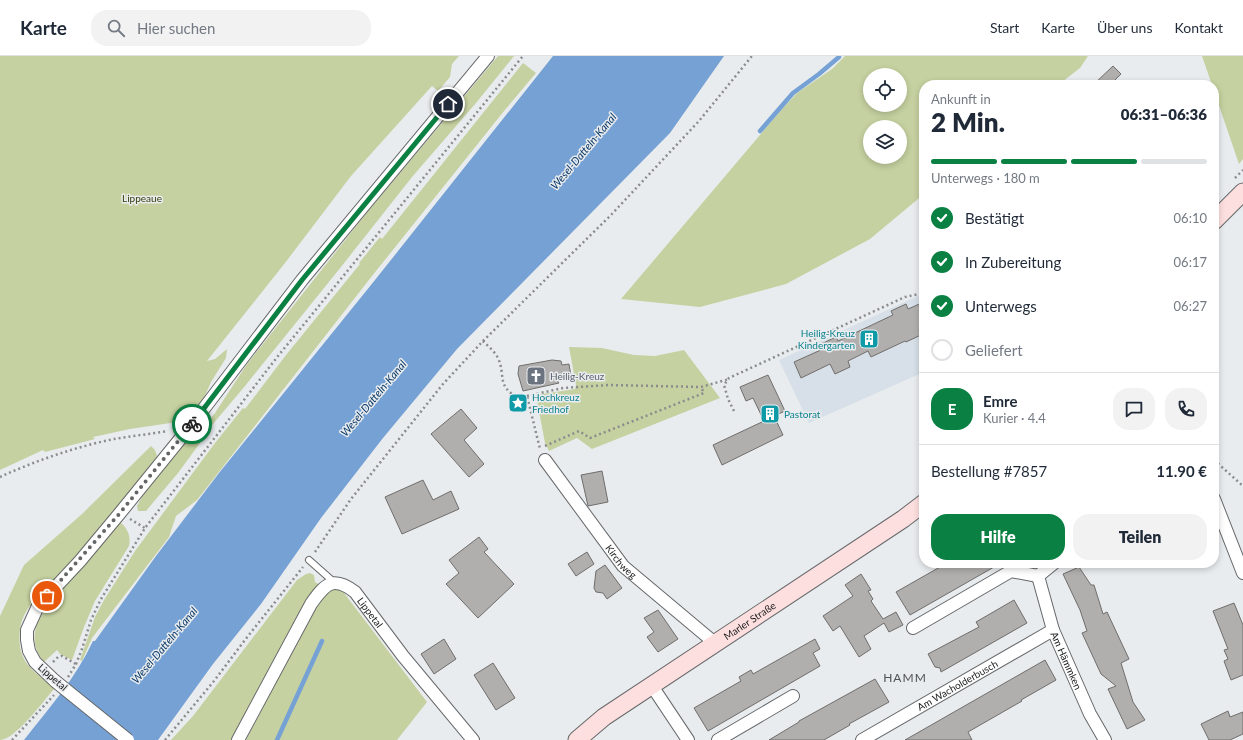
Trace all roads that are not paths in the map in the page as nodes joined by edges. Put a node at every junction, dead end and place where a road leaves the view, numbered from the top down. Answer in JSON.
{"nodes":[{"id":1,"x":488,"y":56,"type":"edge"},
{"id":2,"x":1243,"y":192,"type":"edge"},
{"id":3,"x":1219,"y":216,"type":"edge"},
{"id":4,"x":545,"y":460,"type":"road end"},
{"id":5,"x":919,"y":507,"type":"edge"},
{"id":6,"x":1219,"y":512,"type":"edge"},
{"id":7,"x":309,"y":560,"type":"road end"},
{"id":8,"x":1048,"y":568,"type":"edge"},
{"id":9,"x":1243,"y":573,"type":"edge"},
{"id":10,"x":1038,"y":576,"type":"junction"},
{"id":11,"x":335,"y":583,"type":"junction"},
{"id":12,"x":913,"y":628,"type":"dead end"},
{"id":13,"x":1053,"y":630,"type":"junction"},
{"id":14,"x":716,"y":644,"type":"junction"},
{"id":15,"x":652,"y":686,"type":"junction"},
{"id":16,"x":793,"y":696,"type":"dead end"},
{"id":17,"x":128,"y":740,"type":"edge"},
{"id":18,"x":238,"y":740,"type":"edge"},
{"id":19,"x":473,"y":740,"type":"edge"},
{"id":20,"x":577,"y":740,"type":"edge"},
{"id":21,"x":688,"y":740,"type":"edge"},
{"id":22,"x":718,"y":740,"type":"edge"},
{"id":23,"x":862,"y":740,"type":"edge"},
{"id":24,"x":1105,"y":740,"type":"edge"}],
"edges":[{"from":1,"to":17,"type":"street","name":"Lippetal","bridge":true},
{"from":2,"to":3,"type":"main road"},
{"from":4,"to":14,"type":"street","name":"Kirchweg"},
{"from":5,"to":14,"type":"main road","name":"Marler Straße"},
{"from":6,"to":9,"type":"street"},
{"from":7,"to":11,"type":"lane"},
{"from":8,"to":10,"type":"street"},
{"from":10,"to":12,"type":"street"},
{"from":10,"to":13,"type":"street","name":"Am Hämmken"},
{"from":11,"to":18,"type":"street"},
{"from":11,"to":19,"type":"street","name":"Lippetal"},
{"from":13,"to":23,"type":"street","name":"Am Wacholderbusch"},
{"from":13,"to":24,"type":"street","name":"Am Hämmken"},
{"from":14,"to":15,"type":"main road","name":"Marler Straße"},
{"from":15,"to":20,"type":"main road","name":"Marler Straße"},
{"from":15,"to":21,"type":"street"},
{"from":16,"to":22,"type":"street"}]}
